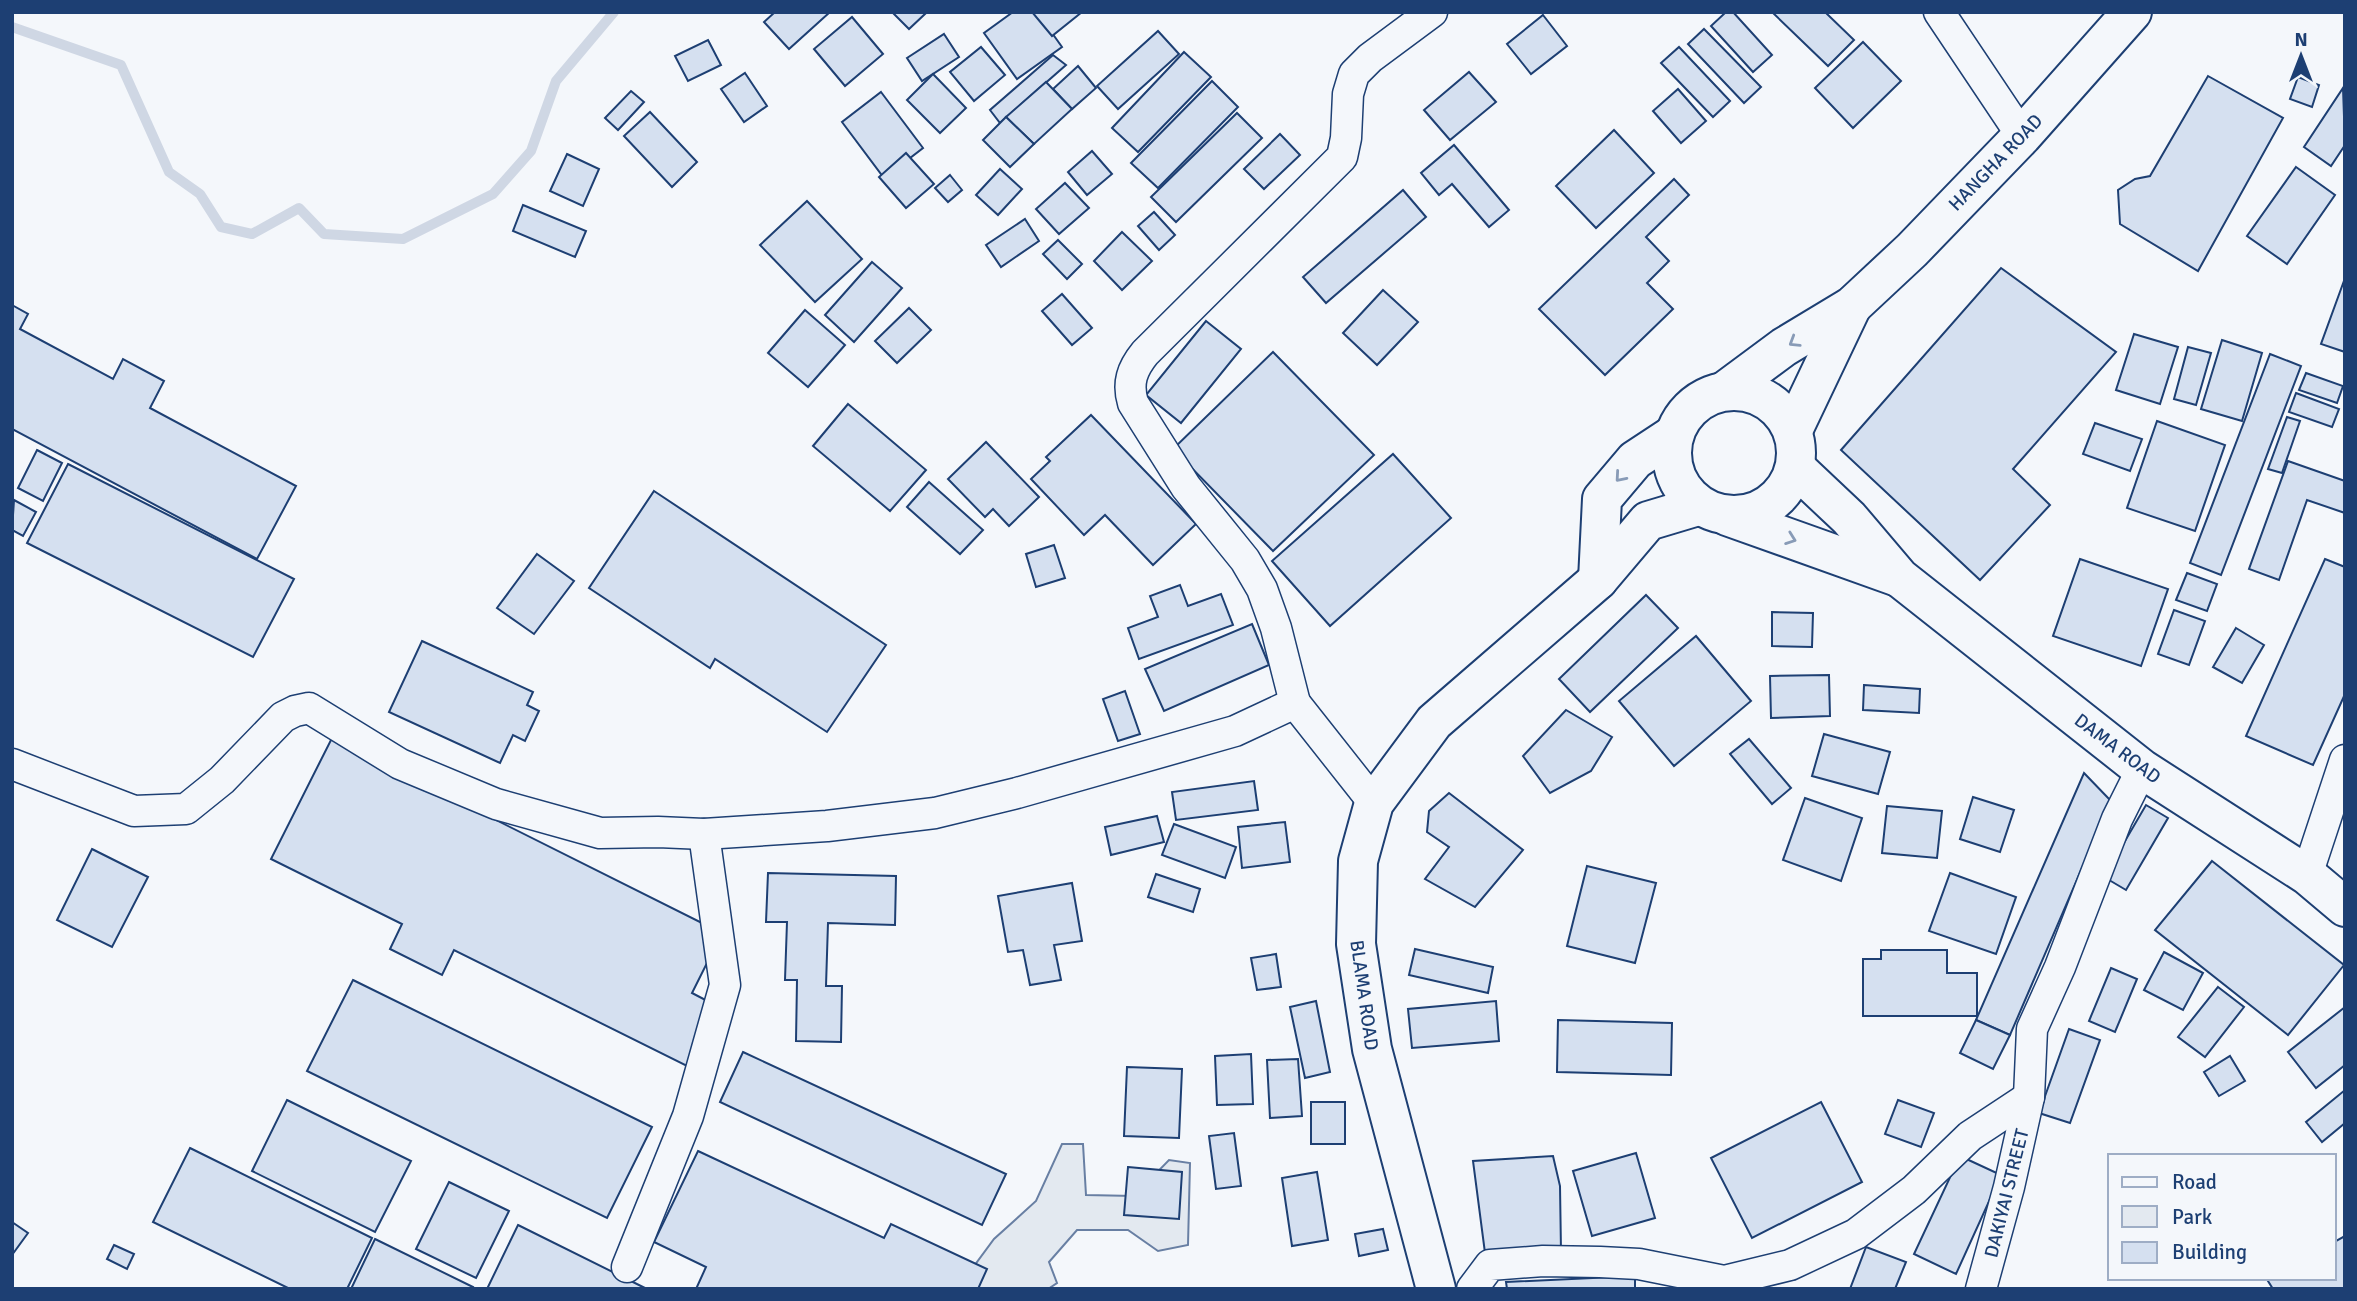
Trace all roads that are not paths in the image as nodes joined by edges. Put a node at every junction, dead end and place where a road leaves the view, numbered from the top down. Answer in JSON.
{"nodes":[{"id":1,"x":1432,"y":12,"type":"edge"},
{"id":2,"x":1939,"y":12,"type":"edge"},
{"id":3,"x":2133,"y":12,"type":"edge"},
{"id":4,"x":2022,"y":136,"type":"junction"},
{"id":5,"x":1852,"y":306,"type":"junction"},
{"id":6,"x":1726,"y":390,"type":"junction"},
{"id":7,"x":1793,"y":430,"type":"junction"},
{"id":8,"x":1673,"y":435,"type":"junction"},
{"id":9,"x":1796,"y":468,"type":"junction"},
{"id":10,"x":1712,"y":511,"type":"junction"},
{"id":11,"x":1900,"y":578,"type":"junction"},
{"id":12,"x":1598,"y":580,"type":"junction"},
{"id":13,"x":1295,"y":703,"type":"junction"},
{"id":14,"x":2345,"y":760,"type":"edge"},
{"id":15,"x":12,"y":764,"type":"edge"},
{"id":16,"x":2142,"y":769,"type":"junction"},
{"id":17,"x":1374,"y":803,"type":"junction"},
{"id":18,"x":704,"y":834,"type":"junction"},
{"id":19,"x":2307,"y":875,"type":"junction"},
{"id":20,"x":2345,"y":907,"type":"edge"},
{"id":21,"x":2029,"y":1097,"type":"junction"},
{"id":22,"x":627,"y":1267,"type":"dead end"},
{"id":23,"x":1436,"y":1289,"type":"edge"},
{"id":24,"x":1472,"y":1289,"type":"edge"},
{"id":25,"x":1981,"y":1289,"type":"edge"}],
"edges":[{"from":1,"to":13,"type":"street"},
{"from":2,"to":4,"type":"street"},
{"from":3,"to":4,"type":"main road","name":"HANGHA ROAD"},
{"from":4,"to":5,"type":"main road","name":"HANGHA ROAD"},
{"from":5,"to":6,"type":"main road","name":"HANGHA ROAD","one_way":true},
{"from":5,"to":7,"type":"main road","name":"HANGHA ROAD"},
{"from":6,"to":7,"type":"main road"},
{"from":6,"to":8,"type":"main road"},
{"from":7,"to":9,"type":"main road"},
{"from":8,"to":10,"type":"main road"},
{"from":8,"to":12,"type":"main road","one_way":true},
{"from":9,"to":10,"type":"main road"},
{"from":9,"to":11,"type":"main road"},
{"from":10,"to":11,"type":"main road","one_way":true},
{"from":10,"to":12,"type":"main road","name":"BLAMA ROAD"},
{"from":11,"to":16,"type":"main road","name":"DAMA ROAD"},
{"from":12,"to":17,"type":"main road","name":"BLAMA ROAD"},
{"from":13,"to":17,"type":"street"},
{"from":13,"to":18,"type":"street"},
{"from":14,"to":19,"type":"street"},
{"from":15,"to":18,"type":"street"},
{"from":16,"to":19,"type":"main road","name":"DAMA ROAD"},
{"from":16,"to":21,"type":"street","name":"DAKIYAI STREET"},
{"from":17,"to":23,"type":"main road","name":"BLAMA ROAD"},
{"from":18,"to":22,"type":"street"},
{"from":19,"to":20,"type":"main road","name":"DAMA ROAD"},
{"from":21,"to":24,"type":"street"},
{"from":21,"to":25,"type":"street","name":"DAKIYAI STREET"}]}
